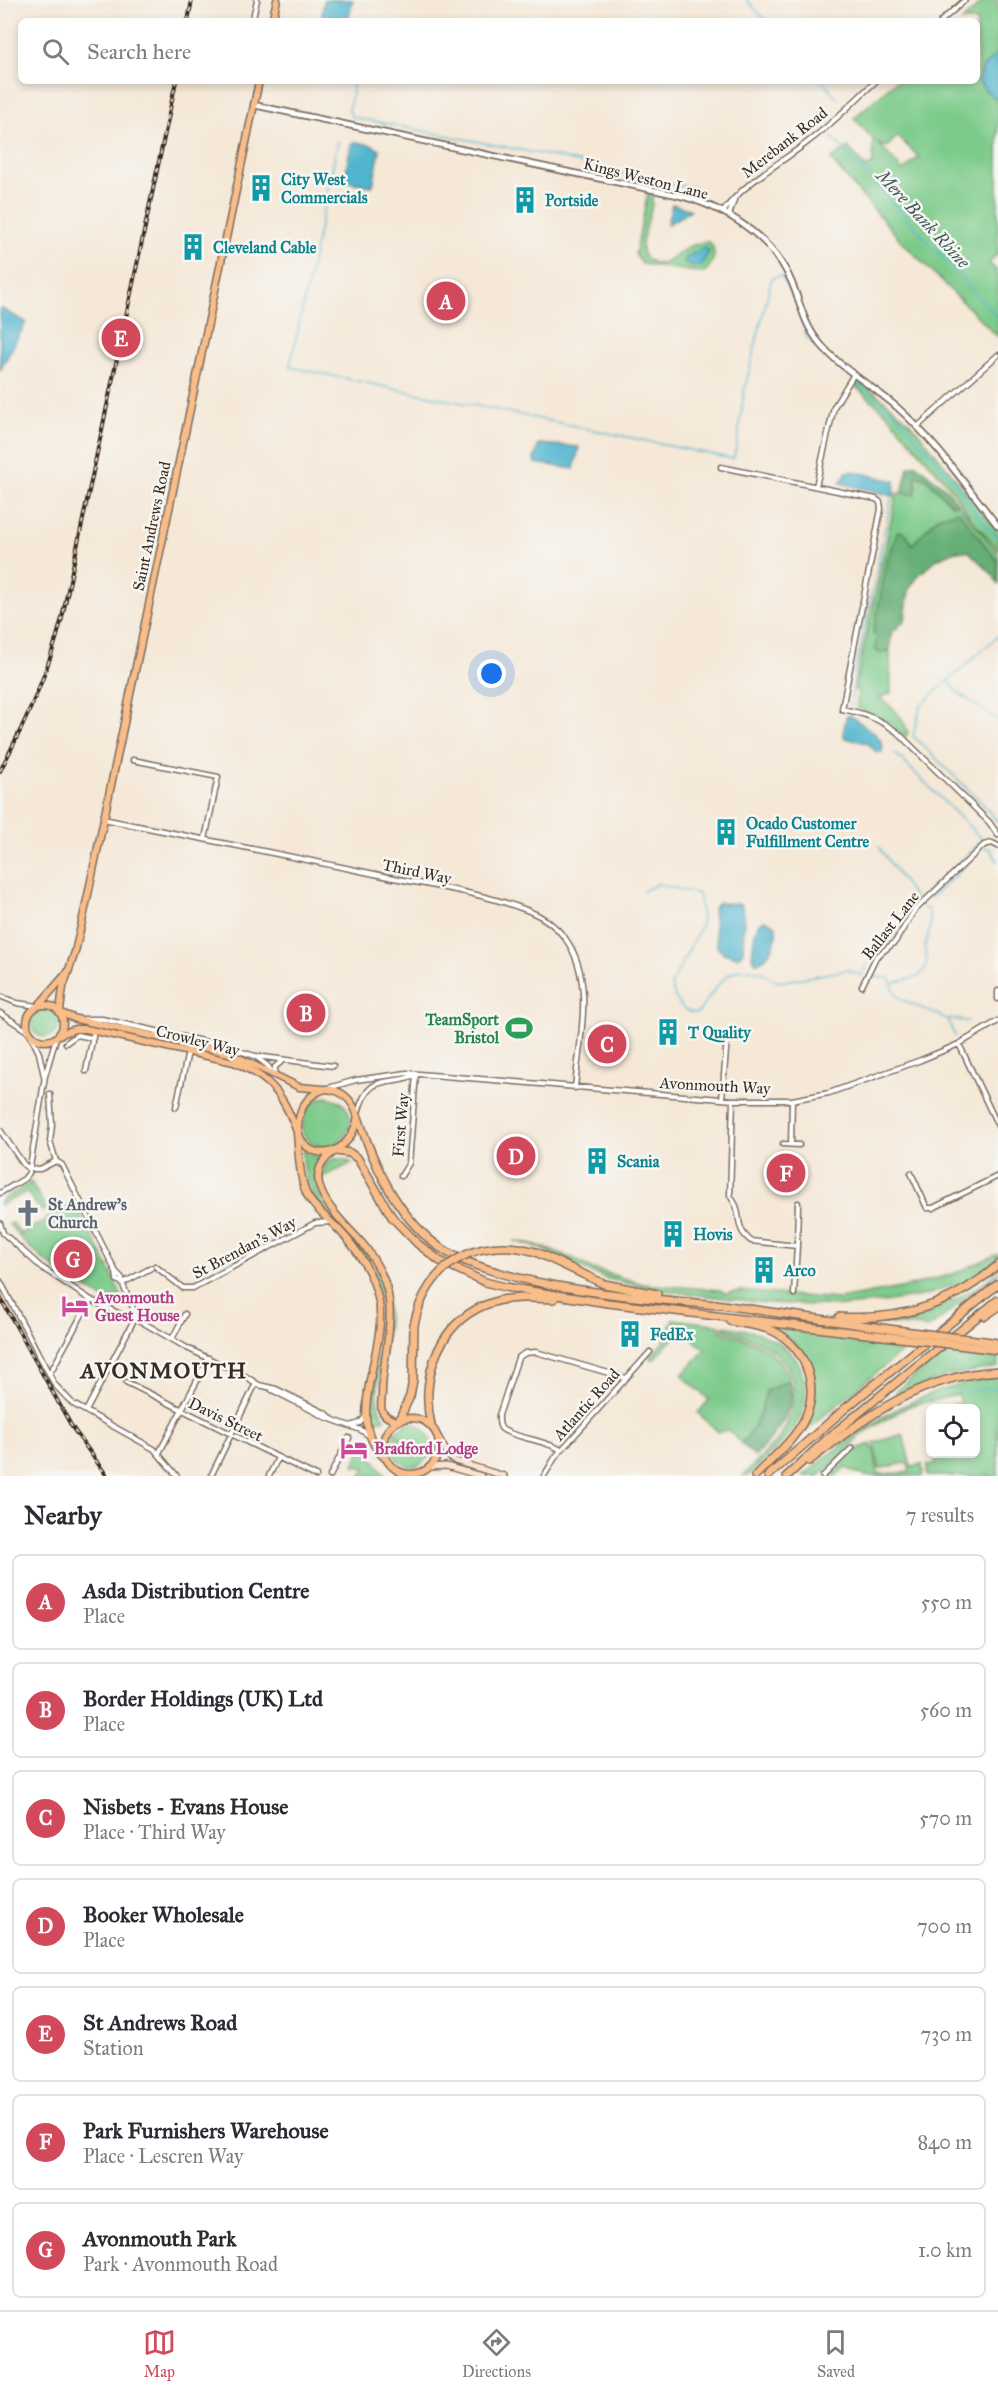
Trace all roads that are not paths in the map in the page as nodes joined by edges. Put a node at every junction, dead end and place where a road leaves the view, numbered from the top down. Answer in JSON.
{"nodes":[{"id":1,"x":257,"y":0,"type":"edge"},
{"id":2,"x":277,"y":0,"type":"edge"},
{"id":3,"x":964,"y":0,"type":"edge"},
{"id":4,"x":253,"y":18,"type":"dead end"},
{"id":5,"x":273,"y":18,"type":"edge"},
{"id":6,"x":944,"y":18,"type":"edge"},
{"id":7,"x":258,"y":84,"type":"edge"},
{"id":8,"x":873,"y":84,"type":"edge"},
{"id":9,"x":254,"y":105,"type":"junction"},
{"id":10,"x":734,"y":199,"type":"junction"},
{"id":11,"x":723,"y":212,"type":"junction"},
{"id":12,"x":729,"y":215,"type":"junction"},
{"id":13,"x":998,"y":355,"type":"edge"},
{"id":14,"x":854,"y":374,"type":"junction"},
{"id":15,"x":917,"y":428,"type":"junction"},
{"id":16,"x":721,"y":467,"type":"dead end"},
{"id":17,"x":816,"y":486,"type":"junction"},
{"id":18,"x":998,"y":526,"type":"edge"},
{"id":19,"x":133,"y":760,"type":"dead end"},
{"id":20,"x":102,"y":819,"type":"junction"},
{"id":21,"x":998,"y":835,"type":"edge"},
{"id":22,"x":205,"y":839,"type":"junction"},
{"id":23,"x":998,"y":846,"type":"edge"},
{"id":24,"x":66,"y":974,"type":"junction"},
{"id":25,"x":862,"y":986,"type":"dead end"},
{"id":26,"x":998,"y":991,"type":"edge"},
{"id":27,"x":0,"y":996,"type":"edge"},
{"id":28,"x":998,"y":999,"type":"edge"},
{"id":29,"x":38,"y":1006,"type":"junction"},
{"id":30,"x":60,"y":1012,"type":"junction"},
{"id":31,"x":0,"y":1013,"type":"edge"},
{"id":32,"x":76,"y":1019,"type":"junction"},
{"id":33,"x":998,"y":1021,"type":"edge"},
{"id":34,"x":30,"y":1033,"type":"junction"},
{"id":35,"x":94,"y":1034,"type":"junction"},
{"id":36,"x":58,"y":1037,"type":"junction"},
{"id":37,"x":721,"y":1037,"type":"dead end"},
{"id":38,"x":727,"y":1038,"type":"junction"},
{"id":39,"x":734,"y":1038,"type":"dead end"},
{"id":40,"x":66,"y":1043,"type":"dead end"},
{"id":41,"x":959,"y":1044,"type":"junction"},
{"id":42,"x":188,"y":1050,"type":"junction"},
{"id":43,"x":255,"y":1056,"type":"junction"},
{"id":44,"x":283,"y":1061,"type":"junction"},
{"id":45,"x":333,"y":1066,"type":"dead end"},
{"id":46,"x":86,"y":1071,"type":"dead end"},
{"id":47,"x":416,"y":1074,"type":"junction"},
{"id":48,"x":274,"y":1075,"type":"junction"},
{"id":49,"x":45,"y":1076,"type":"junction"},
{"id":50,"x":575,"y":1088,"type":"junction"},
{"id":51,"x":325,"y":1089,"type":"junction"},
{"id":52,"x":50,"y":1094,"type":"dead end"},
{"id":53,"x":722,"y":1099,"type":"junction"},
{"id":54,"x":733,"y":1100,"type":"junction"},
{"id":55,"x":792,"y":1100,"type":"junction"},
{"id":56,"x":176,"y":1107,"type":"dead end"},
{"id":57,"x":358,"y":1116,"type":"junction"},
{"id":58,"x":998,"y":1126,"type":"edge"},
{"id":59,"x":0,"y":1130,"type":"edge"},
{"id":60,"x":297,"y":1133,"type":"junction"},
{"id":61,"x":783,"y":1144,"type":"dead end"},
{"id":62,"x":791,"y":1144,"type":"junction"},
{"id":63,"x":799,"y":1144,"type":"dead end"},
{"id":64,"x":335,"y":1151,"type":"junction"},
{"id":65,"x":56,"y":1161,"type":"junction"},
{"id":66,"x":30,"y":1169,"type":"junction"},
{"id":67,"x":911,"y":1173,"type":"dead end"},
{"id":68,"x":401,"y":1176,"type":"dead end"},
{"id":69,"x":998,"y":1176,"type":"edge"},
{"id":70,"x":0,"y":1193,"type":"edge"},
{"id":71,"x":798,"y":1203,"type":"dead end"},
{"id":72,"x":318,"y":1210,"type":"junction"},
{"id":73,"x":0,"y":1223,"type":"edge"},
{"id":74,"x":315,"y":1223,"type":"junction"},
{"id":75,"x":332,"y":1223,"type":"junction"},
{"id":76,"x":1,"y":1234,"type":"edge"},
{"id":77,"x":797,"y":1246,"type":"junction"},
{"id":78,"x":998,"y":1265,"type":"edge"},
{"id":79,"x":0,"y":1281,"type":"edge"},
{"id":80,"x":122,"y":1283,"type":"junction"},
{"id":81,"x":998,"y":1284,"type":"edge"},
{"id":82,"x":794,"y":1294,"type":"dead end"},
{"id":83,"x":90,"y":1300,"type":"junction"},
{"id":84,"x":998,"y":1300,"type":"edge"},
{"id":85,"x":608,"y":1303,"type":"junction"},
{"id":86,"x":719,"y":1305,"type":"junction"},
{"id":87,"x":998,"y":1307,"type":"edge"},
{"id":88,"x":185,"y":1314,"type":"dead end"},
{"id":89,"x":692,"y":1314,"type":"junction"},
{"id":90,"x":791,"y":1314,"type":"junction"},
{"id":91,"x":135,"y":1318,"type":"junction"},
{"id":92,"x":901,"y":1334,"type":"junction"},
{"id":93,"x":172,"y":1339,"type":"junction"},
{"id":94,"x":998,"y":1343,"type":"edge"},
{"id":95,"x":943,"y":1344,"type":"junction"},
{"id":96,"x":983,"y":1344,"type":"junction"},
{"id":97,"x":998,"y":1350,"type":"edge"},
{"id":98,"x":650,"y":1352,"type":"dead end"},
{"id":99,"x":209,"y":1358,"type":"junction"},
{"id":100,"x":998,"y":1371,"type":"edge"},
{"id":101,"x":50,"y":1373,"type":"junction"},
{"id":102,"x":626,"y":1378,"type":"junction"},
{"id":103,"x":126,"y":1382,"type":"dead end"},
{"id":104,"x":256,"y":1383,"type":"junction"},
{"id":105,"x":86,"y":1411,"type":"junction"},
{"id":106,"x":182,"y":1411,"type":"junction"},
{"id":107,"x":366,"y":1415,"type":"junction"},
{"id":108,"x":398,"y":1421,"type":"junction"},
{"id":109,"x":431,"y":1425,"type":"junction"},
{"id":110,"x":349,"y":1426,"type":"junction"},
{"id":111,"x":368,"y":1435,"type":"junction"},
{"id":112,"x":232,"y":1436,"type":"junction"},
{"id":113,"x":349,"y":1438,"type":"dead end"},
{"id":114,"x":439,"y":1438,"type":"junction"},
{"id":115,"x":852,"y":1448,"type":"dead end"},
{"id":116,"x":561,"y":1450,"type":"junction"},
{"id":117,"x":159,"y":1453,"type":"junction"},
{"id":118,"x":278,"y":1458,"type":"junction"},
{"id":119,"x":386,"y":1459,"type":"junction"},
{"id":120,"x":392,"y":1467,"type":"junction"},
{"id":121,"x":430,"y":1467,"type":"junction"},
{"id":122,"x":177,"y":1476,"type":"edge"},
{"id":123,"x":211,"y":1476,"type":"edge"},
{"id":124,"x":269,"y":1476,"type":"edge"},
{"id":125,"x":316,"y":1476,"type":"edge"},
{"id":126,"x":330,"y":1476,"type":"edge"},
{"id":127,"x":398,"y":1476,"type":"edge"},
{"id":128,"x":426,"y":1476,"type":"edge"},
{"id":129,"x":481,"y":1476,"type":"edge"},
{"id":130,"x":504,"y":1476,"type":"edge"},
{"id":131,"x":544,"y":1476,"type":"edge"},
{"id":132,"x":755,"y":1476,"type":"edge"},
{"id":133,"x":768,"y":1476,"type":"edge"},
{"id":134,"x":788,"y":1476,"type":"edge"},
{"id":135,"x":823,"y":1476,"type":"edge"}],
"edges":[{"from":1,"to":4,"type":"street"},
{"from":2,"to":5,"type":"highway"},
{"from":3,"to":6,"type":"street"},
{"from":7,"to":9,"type":"highway","name":"Saint Andrews Road"},
{"from":8,"to":10,"type":"street","name":"Merebank Road"},
{"from":9,"to":11,"type":"street","name":"Kings Weston Lane"},
{"from":9,"to":20,"type":"highway","name":"Saint Andrews Road"},
{"from":10,"to":11,"type":"street","name":"Merebank Road"},
{"from":10,"to":12,"type":"street","name":"Merebank Road"},
{"from":11,"to":12,"type":"street","name":"Kings Weston Lane"},
{"from":12,"to":14,"type":"street","name":"Kings Weston Lane"},
{"from":13,"to":15,"type":"street"},
{"from":14,"to":15,"type":"street","name":"Kings Weston Lane"},
{"from":14,"to":17,"type":"street"},
{"from":15,"to":18,"type":"street","name":"Kings Weston Lane"},
{"from":16,"to":17,"type":"street"},
{"from":17,"to":21,"type":"street"},
{"from":19,"to":22,"type":"street"},
{"from":20,"to":22,"type":"street","name":"Third Way"},
{"from":20,"to":24,"type":"highway","name":"Saint Andrews Road"},
{"from":22,"to":50,"type":"street","name":"Third Way"},
{"from":23,"to":25,"type":"street","name":"Ballast Lane"},
{"from":24,"to":29,"type":"highway","name":"Saint Andrews Road"},
{"from":24,"to":30,"type":"highway","name":"Saint Andrews Road"},
{"from":26,"to":28,"type":"street"},
{"from":27,"to":29,"type":"street"},
{"from":29,"to":30,"type":"highway"},
{"from":29,"to":34,"type":"highway"},
{"from":30,"to":32,"type":"highway","name":"Crowley Way"},
{"from":30,"to":36,"type":"highway"},
{"from":31,"to":34,"type":"street"},
{"from":32,"to":43,"type":"street"},
{"from":32,"to":48,"type":"highway","name":"Crowley Way"},
{"from":33,"to":41,"type":"street","name":"Avonmouth Way"},
{"from":34,"to":36,"type":"highway"},
{"from":34,"to":49,"type":"street"},
{"from":35,"to":36,"type":"highway","name":"Crowley Way"},
{"from":35,"to":40,"type":"street"},
{"from":35,"to":42,"type":"highway","name":"Crowley Way"},
{"from":35,"to":46,"type":"street"},
{"from":36,"to":49,"type":"street"},
{"from":37,"to":38,"type":"street"},
{"from":38,"to":39,"type":"street"},
{"from":38,"to":53,"type":"street"},
{"from":41,"to":55,"type":"street","name":"Avonmouth Way"},
{"from":41,"to":58,"type":"street"},
{"from":42,"to":56,"type":"street"},
{"from":42,"to":60,"type":"highway","name":"Crowley Way"},
{"from":43,"to":44,"type":"street"},
{"from":43,"to":48,"type":"street"},
{"from":44,"to":45,"type":"street"},
{"from":44,"to":48,"type":"street"},
{"from":47,"to":50,"type":"street","name":"Avonmouth Way"},
{"from":47,"to":51,"type":"street","name":"Avonmouth Way"},
{"from":47,"to":57,"type":"street","name":"Avonmouth Way"},
{"from":47,"to":68,"type":"street","name":"First Way"},
{"from":48,"to":51,"type":"highway","name":"Crowley Way"},
{"from":49,"to":66,"type":"street"},
{"from":50,"to":53,"type":"street","name":"Avonmouth Way"},
{"from":51,"to":57,"type":"highway"},
{"from":51,"to":60,"type":"highway"},
{"from":52,"to":65,"type":"street"},
{"from":53,"to":54,"type":"street","name":"Avonmouth Way"},
{"from":54,"to":55,"type":"street","name":"Avonmouth Way"},
{"from":54,"to":77,"type":"street"},
{"from":55,"to":62,"type":"street"},
{"from":57,"to":64,"type":"highway"},
{"from":57,"to":86,"type":"highway"},
{"from":59,"to":66,"type":"street"},
{"from":60,"to":64,"type":"highway"},
{"from":60,"to":72,"type":"highway"},
{"from":61,"to":62,"type":"street"},
{"from":62,"to":63,"type":"street"},
{"from":64,"to":85,"type":"highway"},
{"from":64,"to":108,"type":"highway"},
{"from":65,"to":66,"type":"street"},
{"from":65,"to":80,"type":"street"},
{"from":66,"to":70,"type":"street"},
{"from":67,"to":69,"type":"street"},
{"from":71,"to":77,"type":"street"},
{"from":72,"to":74,"type":"street","name":"St Brendan's Way"},
{"from":72,"to":75,"type":"highway"},
{"from":73,"to":76,"type":"street"},
{"from":74,"to":75,"type":"street","name":"St Brendan's Way"},
{"from":74,"to":80,"type":"street","name":"St Brendan's Way"},
{"from":75,"to":107,"type":"highway"},
{"from":76,"to":83,"type":"street"},
{"from":77,"to":82,"type":"street"},
{"from":78,"to":90,"type":"highway"},
{"from":79,"to":101,"type":"street"},
{"from":80,"to":91,"type":"street"},
{"from":81,"to":133,"type":"highway"},
{"from":83,"to":91,"type":"street"},
{"from":83,"to":101,"type":"street"},
{"from":84,"to":95,"type":"highway"},
{"from":85,"to":89,"type":"highway"},
{"from":85,"to":109,"type":"highway"},
{"from":86,"to":90,"type":"highway"},
{"from":86,"to":108,"type":"highway","bridge":true},
{"from":87,"to":95,"type":"highway"},
{"from":88,"to":93,"type":"street"},
{"from":89,"to":92,"type":"highway"},
{"from":89,"to":132,"type":"highway"},
{"from":90,"to":92,"type":"highway"},
{"from":91,"to":93,"type":"street"},
{"from":91,"to":105,"type":"street"},
{"from":92,"to":96,"type":"highway","bridge":true},
{"from":93,"to":99,"type":"street"},
{"from":94,"to":96,"type":"highway"},
{"from":95,"to":134,"type":"highway"},
{"from":96,"to":97,"type":"highway"},
{"from":98,"to":102,"type":"street","name":"Atlantic Road"},
{"from":99,"to":104,"type":"street"},
{"from":99,"to":106,"type":"street"},
{"from":100,"to":134,"type":"highway"},
{"from":101,"to":105,"type":"street"},
{"from":102,"to":116,"type":"street","name":"Atlantic Road"},
{"from":102,"to":116,"type":"street"},
{"from":103,"to":106,"type":"street","name":"Davis Street"},
{"from":104,"to":110,"type":"street"},
{"from":104,"to":112,"type":"street"},
{"from":105,"to":117,"type":"street"},
{"from":106,"to":112,"type":"street","name":"Davis Street"},
{"from":106,"to":117,"type":"street"},
{"from":107,"to":110,"type":"street"},
{"from":107,"to":111,"type":"highway"},
{"from":108,"to":109,"type":"highway"},
{"from":108,"to":119,"type":"highway"},
{"from":109,"to":114,"type":"highway"},
{"from":110,"to":111,"type":"street"},
{"from":111,"to":119,"type":"highway"},
{"from":112,"to":118,"type":"street","name":"Davis Street"},
{"from":112,"to":123,"type":"street"},
{"from":113,"to":126,"type":"street"},
{"from":114,"to":121,"type":"highway"},
{"from":114,"to":130,"type":"main road"},
{"from":115,"to":135,"type":"street"},
{"from":116,"to":131,"type":"street","name":"Atlantic Road"},
{"from":117,"to":122,"type":"street"},
{"from":118,"to":124,"type":"street"},
{"from":118,"to":125,"type":"street","name":"Davis Street"},
{"from":119,"to":120,"type":"highway"},
{"from":120,"to":121,"type":"highway"},
{"from":120,"to":127,"type":"highway"},
{"from":121,"to":128,"type":"highway"},
{"from":121,"to":129,"type":"main road"}]}
